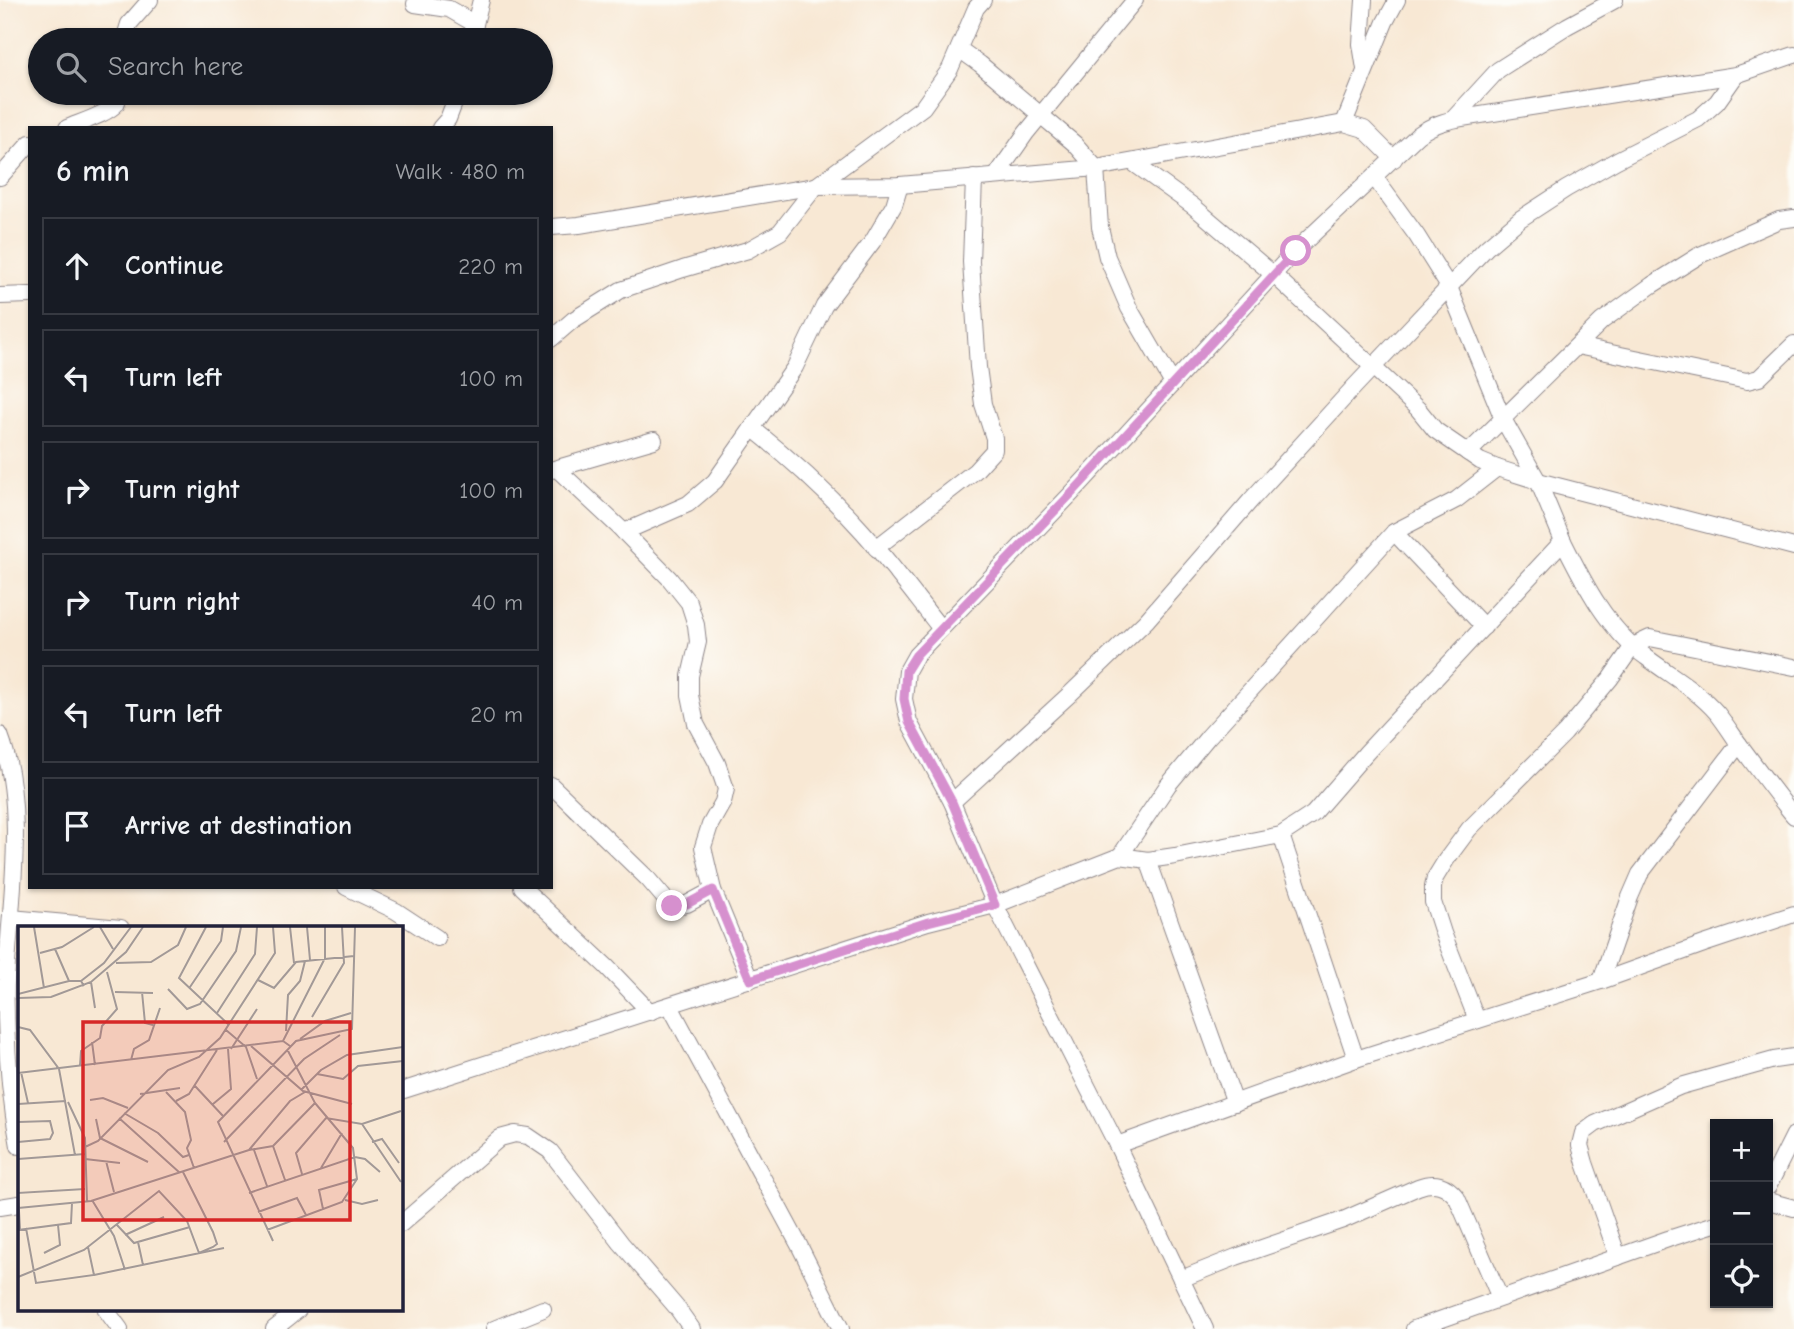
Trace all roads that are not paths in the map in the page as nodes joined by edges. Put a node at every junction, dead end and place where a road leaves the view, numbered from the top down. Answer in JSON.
{"nodes":[{"id":1,"x":150,"y":0,"type":"edge"},
{"id":2,"x":416,"y":0,"type":"edge"},
{"id":3,"x":481,"y":0,"type":"edge"},
{"id":4,"x":1135,"y":0,"type":"edge"},
{"id":5,"x":1364,"y":0,"type":"edge"},
{"id":6,"x":1397,"y":0,"type":"edge"},
{"id":7,"x":1615,"y":0,"type":"edge"},
{"id":8,"x":976,"y":3,"type":"edge"},
{"id":9,"x":475,"y":24,"type":"junction"},
{"id":10,"x":128,"y":28,"type":"edge"},
{"id":11,"x":474,"y":28,"type":"edge"},
{"id":12,"x":959,"y":49,"type":"junction"},
{"id":13,"x":1794,"y":55,"type":"edge"},
{"id":14,"x":1365,"y":71,"type":"junction"},
{"id":15,"x":1737,"y":75,"type":"junction"},
{"id":16,"x":114,"y":105,"type":"edge"},
{"id":17,"x":453,"y":105,"type":"edge"},
{"id":18,"x":1041,"y":115,"type":"junction"},
{"id":19,"x":1453,"y":119,"type":"junction"},
{"id":20,"x":1344,"y":122,"type":"junction"},
{"id":21,"x":72,"y":126,"type":"edge"},
{"id":22,"x":442,"y":126,"type":"edge"},
{"id":23,"x":28,"y":145,"type":"edge"},
{"id":24,"x":1394,"y":159,"type":"junction"},
{"id":25,"x":1132,"y":162,"type":"junction"},
{"id":26,"x":1097,"y":168,"type":"junction"},
{"id":27,"x":996,"y":176,"type":"junction"},
{"id":28,"x":0,"y":177,"type":"edge"},
{"id":29,"x":974,"y":178,"type":"junction"},
{"id":30,"x":1375,"y":178,"type":"junction"},
{"id":31,"x":900,"y":185,"type":"junction"},
{"id":32,"x":816,"y":186,"type":"junction"},
{"id":33,"x":1794,"y":218,"type":"edge"},
{"id":34,"x":553,"y":227,"type":"edge"},
{"id":35,"x":1274,"y":275,"type":"junction"},
{"id":36,"x":1448,"y":287,"type":"junction"},
{"id":37,"x":0,"y":296,"type":"edge"},
{"id":38,"x":28,"y":296,"type":"edge"},
{"id":39,"x":553,"y":337,"type":"edge"},
{"id":40,"x":1794,"y":344,"type":"edge"},
{"id":41,"x":1577,"y":346,"type":"junction"},
{"id":42,"x":1373,"y":368,"type":"junction"},
{"id":43,"x":1173,"y":384,"type":"junction"},
{"id":44,"x":1503,"y":419,"type":"junction"},
{"id":45,"x":752,"y":428,"type":"junction"},
{"id":46,"x":654,"y":440,"type":"dead end"},
{"id":47,"x":1468,"y":453,"type":"junction"},
{"id":48,"x":1496,"y":468,"type":"junction"},
{"id":49,"x":554,"y":469,"type":"edge"},
{"id":50,"x":1538,"y":481,"type":"junction"},
{"id":51,"x":624,"y":532,"type":"junction"},
{"id":52,"x":1394,"y":533,"type":"junction"},
{"id":53,"x":1563,"y":541,"type":"junction"},
{"id":54,"x":1794,"y":547,"type":"edge"},
{"id":55,"x":876,"y":548,"type":"junction"},
{"id":56,"x":1484,"y":627,"type":"junction"},
{"id":57,"x":941,"y":629,"type":"junction"},
{"id":58,"x":1633,"y":646,"type":"junction"},
{"id":59,"x":1794,"y":667,"type":"edge"},
{"id":60,"x":0,"y":735,"type":"edge"},
{"id":61,"x":1739,"y":744,"type":"junction"},
{"id":62,"x":553,"y":787,"type":"edge"},
{"id":63,"x":952,"y":802,"type":"junction"},
{"id":64,"x":1794,"y":816,"type":"edge"},
{"id":65,"x":28,"y":835,"type":"edge"},
{"id":66,"x":1282,"y":835,"type":"junction"},
{"id":67,"x":14,"y":840,"type":"junction"},
{"id":68,"x":1120,"y":856,"type":"junction"},
{"id":69,"x":1148,"y":860,"type":"junction"},
{"id":70,"x":6,"y":883,"type":"edge"},
{"id":71,"x":350,"y":889,"type":"edge"},
{"id":72,"x":524,"y":889,"type":"edge"},
{"id":73,"x":713,"y":890,"type":"junction"},
{"id":74,"x":995,"y":905,"type":"junction"},
{"id":75,"x":1794,"y":914,"type":"edge"},
{"id":76,"x":11,"y":918,"type":"junction"},
{"id":77,"x":99,"y":926,"type":"edge"},
{"id":78,"x":437,"y":938,"type":"dead end"},
{"id":79,"x":750,"y":980,"type":"junction"},
{"id":80,"x":1601,"y":981,"type":"junction"},
{"id":81,"x":670,"y":1006,"type":"junction"},
{"id":82,"x":650,"y":1012,"type":"junction"},
{"id":83,"x":1476,"y":1020,"type":"junction"},
{"id":84,"x":1794,"y":1057,"type":"edge"},
{"id":85,"x":1356,"y":1059,"type":"junction"},
{"id":86,"x":402,"y":1091,"type":"edge"},
{"id":87,"x":1235,"y":1102,"type":"junction"},
{"id":88,"x":7,"y":1120,"type":"edge"},
{"id":89,"x":1794,"y":1135,"type":"edge"},
{"id":90,"x":18,"y":1144,"type":"edge"},
{"id":91,"x":1117,"y":1145,"type":"junction"},
{"id":92,"x":1770,"y":1182,"type":"edge"},
{"id":93,"x":1773,"y":1202,"type":"edge"},
{"id":94,"x":18,"y":1204,"type":"edge"},
{"id":95,"x":0,"y":1207,"type":"edge"},
{"id":96,"x":1794,"y":1208,"type":"edge"},
{"id":97,"x":402,"y":1223,"type":"edge"},
{"id":98,"x":1710,"y":1226,"type":"edge"},
{"id":99,"x":1618,"y":1257,"type":"junction"},
{"id":100,"x":1181,"y":1279,"type":"junction"},
{"id":101,"x":1500,"y":1298,"type":"junction"},
{"id":102,"x":543,"y":1309,"type":"dead end"},
{"id":103,"x":107,"y":1312,"type":"edge"},
{"id":104,"x":295,"y":1312,"type":"edge"},
{"id":105,"x":120,"y":1329,"type":"edge"},
{"id":106,"x":274,"y":1329,"type":"edge"},
{"id":107,"x":494,"y":1329,"type":"edge"},
{"id":108,"x":692,"y":1329,"type":"edge"},
{"id":109,"x":841,"y":1329,"type":"edge"},
{"id":110,"x":1205,"y":1329,"type":"edge"},
{"id":111,"x":1414,"y":1329,"type":"edge"}],
"edges":[{"from":1,"to":10,"type":"street"},
{"from":2,"to":9,"type":"street"},
{"from":3,"to":9,"type":"street"},
{"from":4,"to":18,"type":"street"},
{"from":5,"to":14,"type":"street"},
{"from":6,"to":14,"type":"street"},
{"from":7,"to":19,"type":"street"},
{"from":8,"to":12,"type":"street"},
{"from":9,"to":11,"type":"street"},
{"from":12,"to":18,"type":"street"},
{"from":12,"to":32,"type":"street"},
{"from":13,"to":15,"type":"street"},
{"from":14,"to":20,"type":"street"},
{"from":15,"to":19,"type":"street"},
{"from":15,"to":36,"type":"street"},
{"from":16,"to":21,"type":"street"},
{"from":17,"to":22,"type":"street"},
{"from":18,"to":26,"type":"street"},
{"from":18,"to":27,"type":"street"},
{"from":19,"to":24,"type":"street"},
{"from":20,"to":24,"type":"street"},
{"from":20,"to":25,"type":"street"},
{"from":23,"to":28,"type":"street"},
{"from":24,"to":30,"type":"street"},
{"from":25,"to":26,"type":"street"},
{"from":25,"to":35,"type":"street"},
{"from":26,"to":27,"type":"street"},
{"from":26,"to":43,"type":"street"},
{"from":27,"to":29,"type":"street"},
{"from":29,"to":31,"type":"street"},
{"from":29,"to":55,"type":"street"},
{"from":30,"to":35,"type":"street"},
{"from":30,"to":36,"type":"street"},
{"from":31,"to":32,"type":"street"},
{"from":31,"to":45,"type":"street"},
{"from":32,"to":34,"type":"street"},
{"from":32,"to":39,"type":"street"},
{"from":33,"to":41,"type":"street"},
{"from":35,"to":42,"type":"street"},
{"from":35,"to":43,"type":"street"},
{"from":36,"to":42,"type":"street"},
{"from":36,"to":44,"type":"street"},
{"from":37,"to":38,"type":"street"},
{"from":40,"to":41,"type":"street"},
{"from":41,"to":44,"type":"street"},
{"from":42,"to":47,"type":"street"},
{"from":42,"to":63,"type":"street"},
{"from":43,"to":57,"type":"street"},
{"from":44,"to":47,"type":"street"},
{"from":44,"to":50,"type":"street"},
{"from":45,"to":51,"type":"street"},
{"from":45,"to":55,"type":"street"},
{"from":46,"to":49,"type":"street"},
{"from":47,"to":48,"type":"street"},
{"from":48,"to":50,"type":"street"},
{"from":48,"to":52,"type":"street"},
{"from":49,"to":51,"type":"street"},
{"from":50,"to":53,"type":"street"},
{"from":50,"to":54,"type":"street"},
{"from":51,"to":73,"type":"street"},
{"from":52,"to":56,"type":"street"},
{"from":52,"to":68,"type":"street"},
{"from":53,"to":56,"type":"street"},
{"from":53,"to":58,"type":"street"},
{"from":55,"to":57,"type":"street"},
{"from":56,"to":66,"type":"street"},
{"from":57,"to":63,"type":"street"},
{"from":58,"to":59,"type":"street"},
{"from":58,"to":61,"type":"street"},
{"from":58,"to":83,"type":"street"},
{"from":60,"to":67,"type":"street"},
{"from":61,"to":64,"type":"street"},
{"from":61,"to":80,"type":"street"},
{"from":62,"to":73,"type":"street"},
{"from":63,"to":74,"type":"street"},
{"from":65,"to":67,"type":"street"},
{"from":66,"to":69,"type":"street"},
{"from":66,"to":85,"type":"street"},
{"from":67,"to":70,"type":"street"},
{"from":68,"to":69,"type":"street"},
{"from":68,"to":74,"type":"street"},
{"from":69,"to":87,"type":"street"},
{"from":70,"to":76,"type":"street"},
{"from":71,"to":78,"type":"street"},
{"from":72,"to":82,"type":"street"},
{"from":73,"to":79,"type":"street"},
{"from":74,"to":79,"type":"street"},
{"from":74,"to":91,"type":"street"},
{"from":75,"to":80,"type":"street"},
{"from":76,"to":77,"type":"street"},
{"from":76,"to":88,"type":"street"},
{"from":79,"to":81,"type":"street"},
{"from":80,"to":83,"type":"street"},
{"from":81,"to":82,"type":"street"},
{"from":81,"to":109,"type":"street"},
{"from":82,"to":86,"type":"street"},
{"from":83,"to":85,"type":"street"},
{"from":84,"to":99,"type":"street"},
{"from":85,"to":87,"type":"street"},
{"from":87,"to":91,"type":"street"},
{"from":88,"to":90,"type":"street"},
{"from":89,"to":92,"type":"street"},
{"from":91,"to":100,"type":"street"},
{"from":93,"to":96,"type":"street"},
{"from":94,"to":95,"type":"street"},
{"from":97,"to":108,"type":"street"},
{"from":98,"to":99,"type":"street"},
{"from":99,"to":101,"type":"street"},
{"from":100,"to":101,"type":"street"},
{"from":100,"to":110,"type":"street"},
{"from":101,"to":111,"type":"street"},
{"from":102,"to":107,"type":"street"},
{"from":103,"to":105,"type":"street"},
{"from":104,"to":106,"type":"street"}]}
